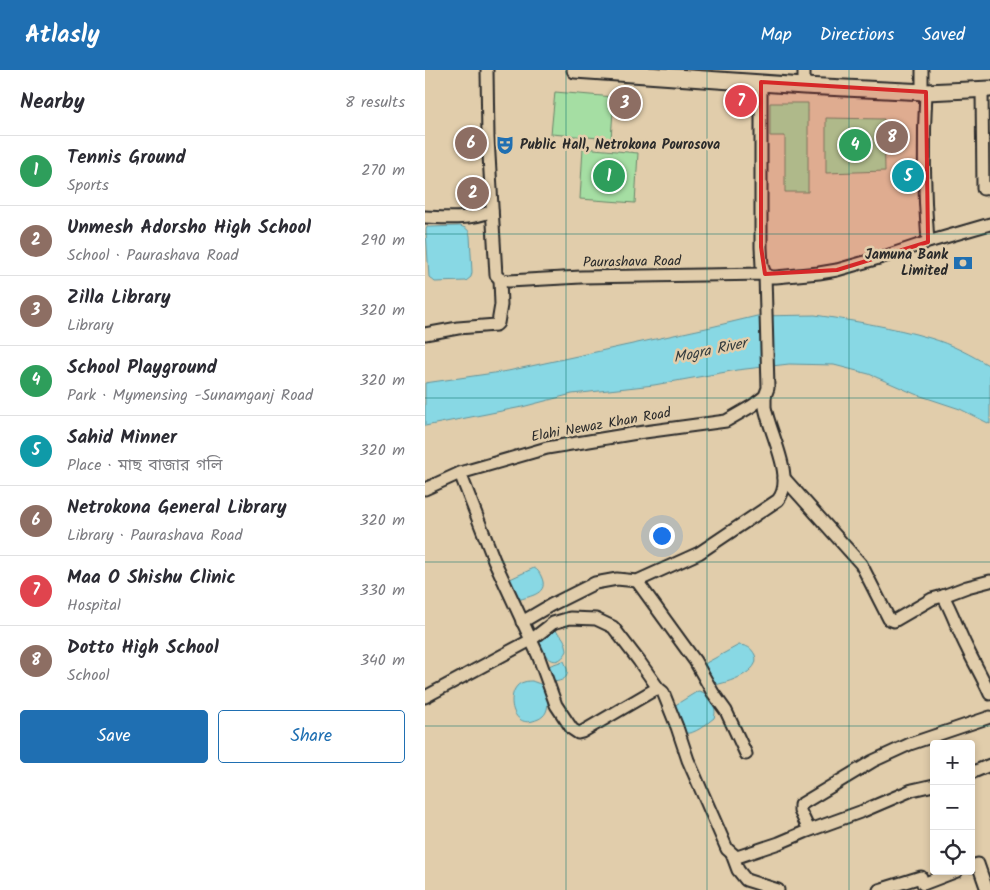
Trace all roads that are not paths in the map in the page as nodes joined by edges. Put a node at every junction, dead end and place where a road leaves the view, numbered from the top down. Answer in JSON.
{"nodes":[{"id":1,"x":487,"y":70,"type":"edge"},
{"id":2,"x":575,"y":70,"type":"edge"},
{"id":3,"x":804,"y":70,"type":"edge"},
{"id":4,"x":922,"y":70,"type":"edge"},
{"id":5,"x":609,"y":71,"type":"edge"},
{"id":6,"x":761,"y":82,"type":"junction"},
{"id":7,"x":804,"y":86,"type":"junction"},
{"id":8,"x":986,"y":90,"type":"edge"},
{"id":9,"x":924,"y":92,"type":"junction"},
{"id":10,"x":986,"y":108,"type":"edge"},
{"id":11,"x":990,"y":188,"type":"edge"},
{"id":12,"x":492,"y":211,"type":"junction"},
{"id":13,"x":425,"y":217,"type":"edge"},
{"id":14,"x":990,"y":224,"type":"edge"},
{"id":15,"x":928,"y":242,"type":"junction"},
{"id":16,"x":765,"y":274,"type":"junction"},
{"id":17,"x":500,"y":279,"type":"junction"},
{"id":18,"x":425,"y":334,"type":"edge"},
{"id":19,"x":765,"y":396,"type":"junction"},
{"id":20,"x":460,"y":473,"type":"junction"},
{"id":21,"x":784,"y":478,"type":"junction"},
{"id":22,"x":425,"y":489,"type":"edge"},
{"id":23,"x":990,"y":580,"type":"edge"},
{"id":24,"x":637,"y":581,"type":"junction"},
{"id":25,"x":943,"y":596,"type":"junction"},
{"id":26,"x":523,"y":622,"type":"junction"},
{"id":27,"x":531,"y":640,"type":"junction"},
{"id":28,"x":658,"y":688,"type":"junction"},
{"id":29,"x":990,"y":694,"type":"edge"},
{"id":30,"x":425,"y":697,"type":"edge"},
{"id":31,"x":990,"y":717,"type":"edge"},
{"id":32,"x":746,"y":754,"type":"dead end"},
{"id":33,"x":990,"y":765,"type":"edge"},
{"id":34,"x":975,"y":771,"type":"edge"},
{"id":35,"x":930,"y":786,"type":"edge"},
{"id":36,"x":809,"y":830,"type":"junction"},
{"id":37,"x":732,"y":854,"type":"junction"},
{"id":38,"x":975,"y":865,"type":"edge"},
{"id":39,"x":947,"y":875,"type":"edge"},
{"id":40,"x":778,"y":890,"type":"edge"},
{"id":41,"x":879,"y":890,"type":"edge"},
{"id":42,"x":987,"y":890,"type":"edge"}],
"edges":[{"from":1,"to":12,"type":"street"},
{"from":2,"to":5,"type":"main road"},
{"from":3,"to":7,"type":"street"},
{"from":4,"to":9,"type":"street"},
{"from":5,"to":6,"type":"main road"},
{"from":6,"to":7,"type":"main road"},
{"from":6,"to":16,"type":"street"},
{"from":7,"to":9,"type":"main road"},
{"from":8,"to":9,"type":"main road"},
{"from":8,"to":10,"type":"street"},
{"from":9,"to":15,"type":"street"},
{"from":10,"to":11,"type":"street"},
{"from":12,"to":13,"type":"street"},
{"from":12,"to":17,"type":"street"},
{"from":14,"to":15,"type":"street","name":"Paurashava Road"},
{"from":15,"to":16,"type":"street","name":"Paurashava Road"},
{"from":16,"to":17,"type":"street","name":"Paurashava Road"},
{"from":16,"to":19,"type":"street"},
{"from":17,"to":18,"type":"street"},
{"from":19,"to":20,"type":"street","name":"Elahi Newaz Khan Road"},
{"from":19,"to":21,"type":"street"},
{"from":20,"to":22,"type":"street","name":"Elahi Newaz Khan Road"},
{"from":20,"to":26,"type":"street"},
{"from":21,"to":24,"type":"street"},
{"from":21,"to":25,"type":"street"},
{"from":23,"to":25,"type":"street"},
{"from":24,"to":26,"type":"street"},
{"from":24,"to":32,"type":"street"},
{"from":25,"to":29,"type":"street"},
{"from":26,"to":27,"type":"street"},
{"from":27,"to":28,"type":"street"},
{"from":27,"to":28,"type":"street"},
{"from":27,"to":30,"type":"street"},
{"from":28,"to":37,"type":"street"},
{"from":31,"to":36,"type":"street"},
{"from":33,"to":34,"type":"street"},
{"from":35,"to":36,"type":"street"},
{"from":36,"to":37,"type":"street"},
{"from":37,"to":40,"type":"street"},
{"from":38,"to":42,"type":"street"},
{"from":39,"to":41,"type":"street"}]}
